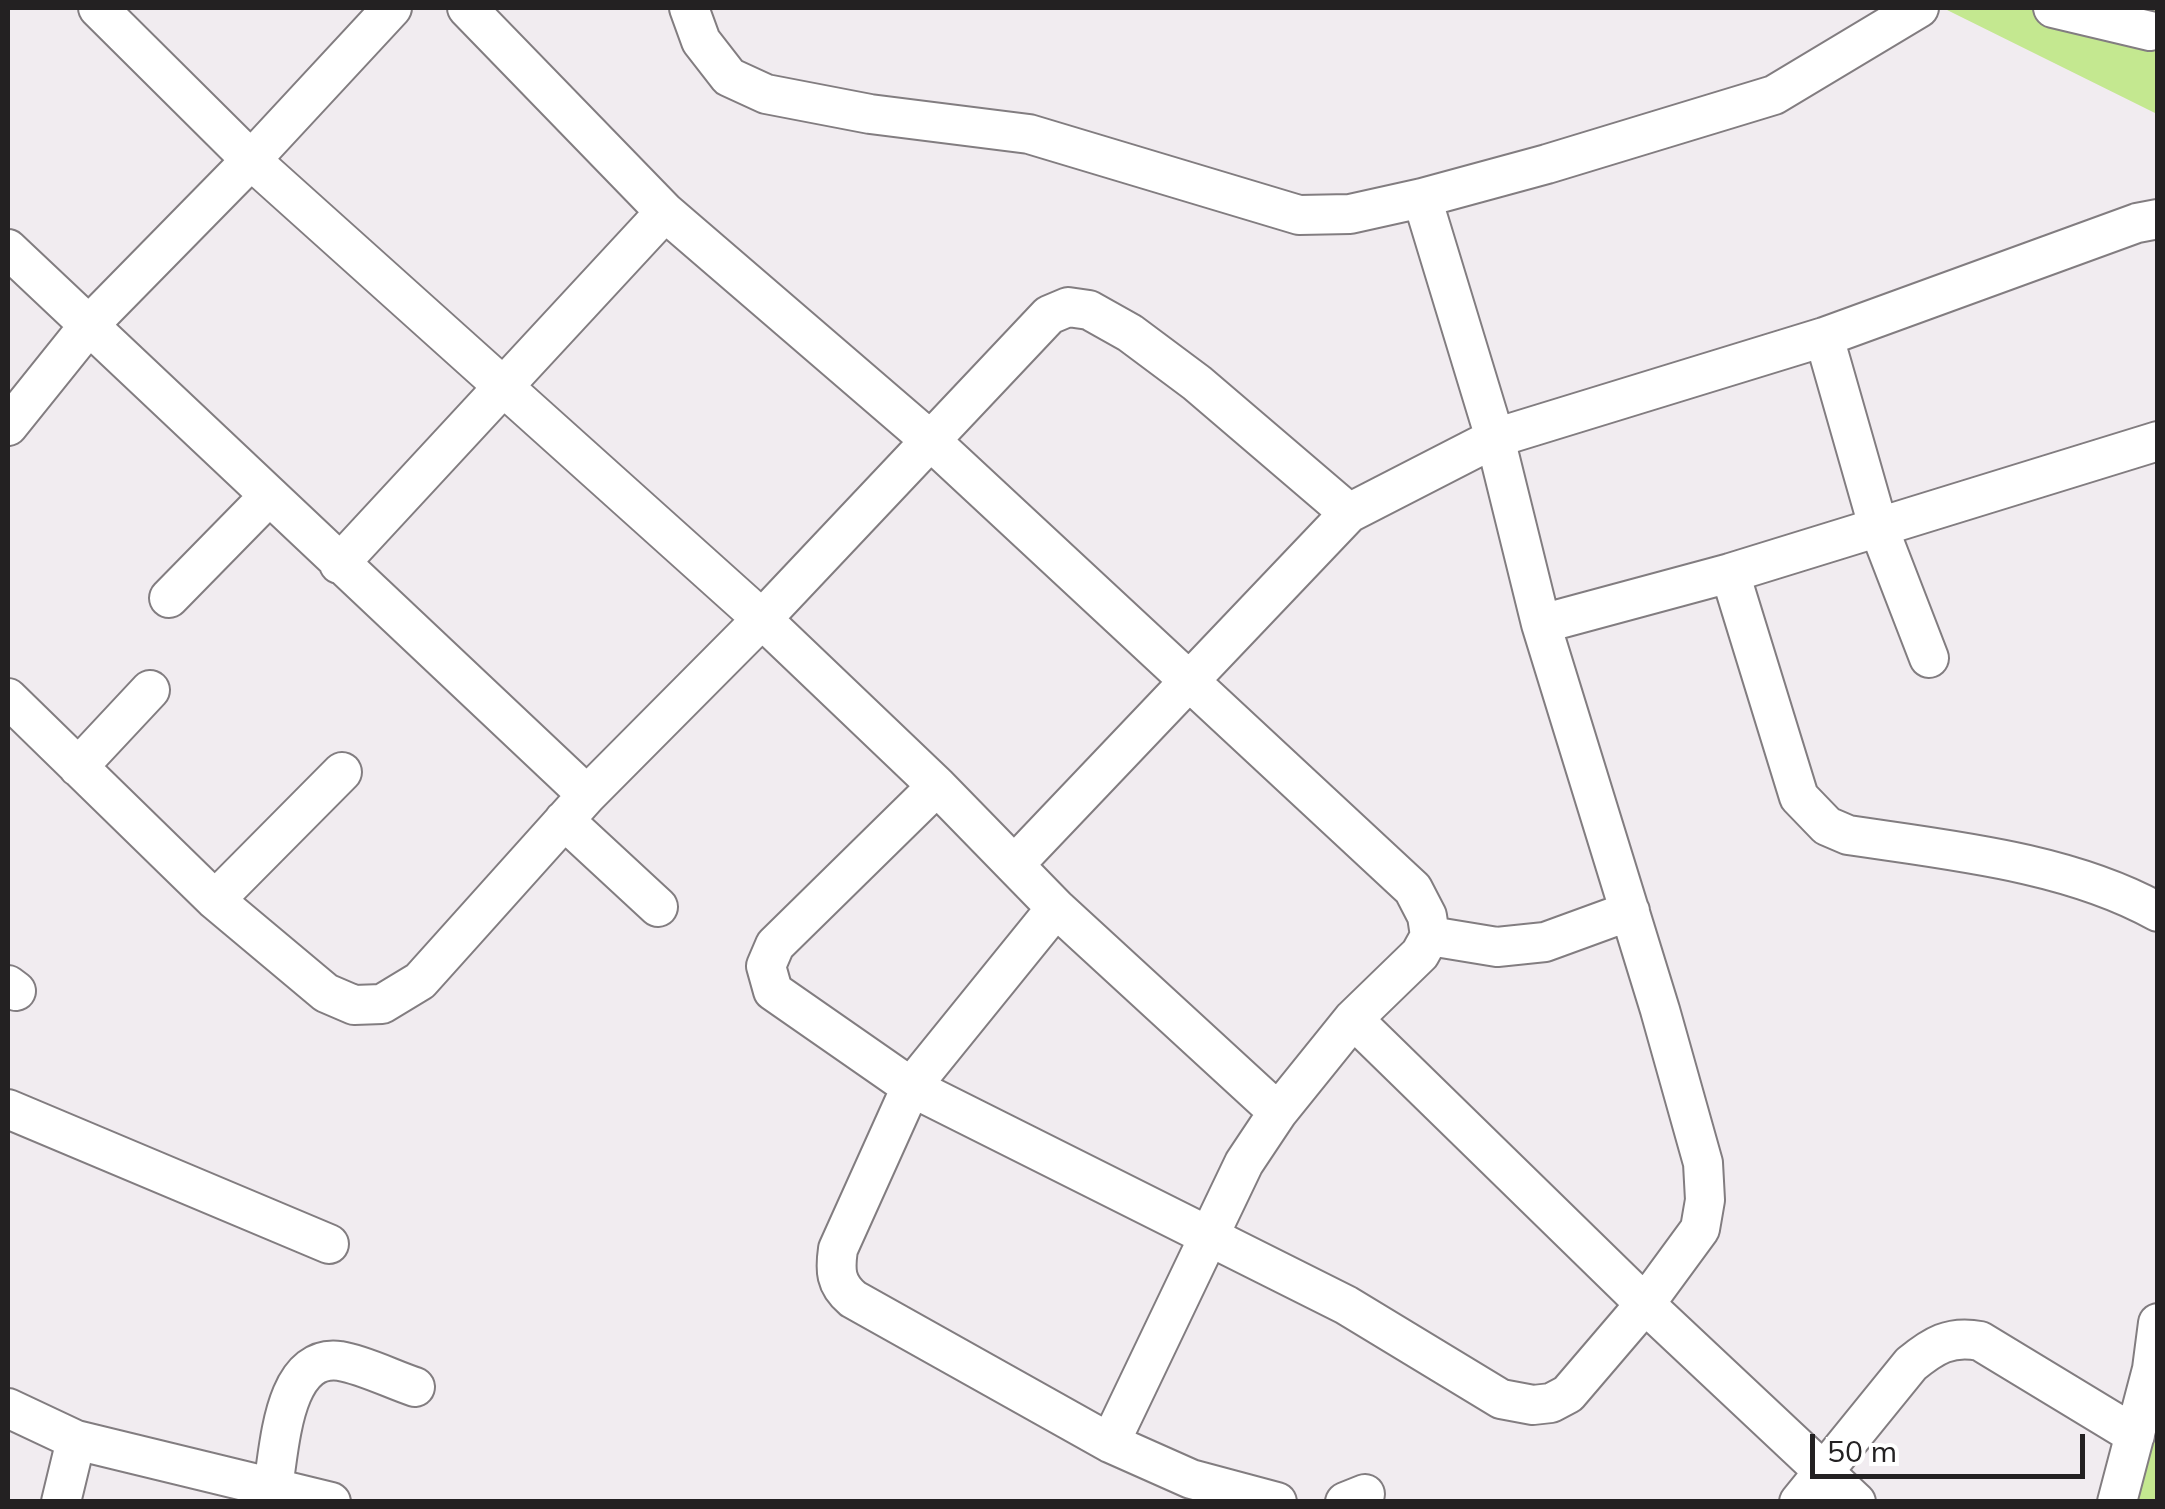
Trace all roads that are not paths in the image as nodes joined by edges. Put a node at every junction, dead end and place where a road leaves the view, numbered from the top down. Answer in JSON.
{"nodes":[{"id":1,"x":98,"y":8,"type":"edge"},
{"id":2,"x":392,"y":8,"type":"edge"},
{"id":3,"x":467,"y":8,"type":"edge"},
{"id":4,"x":689,"y":8,"type":"edge"},
{"id":5,"x":1919,"y":8,"type":"edge"},
{"id":6,"x":2053,"y":8,"type":"edge"},
{"id":7,"x":2150,"y":31,"type":"dead end"},
{"id":8,"x":251,"y":160,"type":"junction"},
{"id":9,"x":1422,"y":198,"type":"junction"},
{"id":10,"x":665,"y":212,"type":"junction"},
{"id":11,"x":2158,"y":219,"type":"edge"},
{"id":12,"x":8,"y":250,"type":"edge"},
{"id":13,"x":90,"y":324,"type":"junction"},
{"id":14,"x":1824,"y":337,"type":"junction"},
{"id":15,"x":502,"y":387,"type":"junction"},
{"id":16,"x":8,"y":426,"type":"edge"},
{"id":17,"x":1495,"y":438,"type":"junction"},
{"id":18,"x":2158,"y":440,"type":"edge"},
{"id":19,"x":931,"y":441,"type":"junction"},
{"id":20,"x":268,"y":497,"type":"junction"},
{"id":21,"x":1349,"y":513,"type":"junction"},
{"id":22,"x":1878,"y":526,"type":"junction"},
{"id":23,"x":338,"y":564,"type":"junction"},
{"id":24,"x":1730,"y":573,"type":"junction"},
{"id":25,"x":170,"y":598,"type":"dead end"},
{"id":26,"x":762,"y":618,"type":"junction"},
{"id":27,"x":1541,"y":624,"type":"junction"},
{"id":28,"x":1928,"y":658,"type":"dead end"},
{"id":29,"x":1189,"y":681,"type":"junction"},
{"id":30,"x":150,"y":690,"type":"dead end"},
{"id":31,"x":8,"y":698,"type":"edge"},
{"id":32,"x":78,"y":767,"type":"junction"},
{"id":33,"x":342,"y":772,"type":"dead end"},
{"id":34,"x":937,"y":786,"type":"junction"},
{"id":35,"x":576,"y":808,"type":"junction"},
{"id":36,"x":1016,"y":864,"type":"junction"},
{"id":37,"x":215,"y":900,"type":"junction"},
{"id":38,"x":658,"y":906,"type":"dead end"},
{"id":39,"x":1056,"y":908,"type":"junction"},
{"id":40,"x":1630,"y":911,"type":"junction"},
{"id":41,"x":2158,"y":912,"type":"edge"},
{"id":42,"x":1430,"y":936,"type":"junction"},
{"id":43,"x":1353,"y":1019,"type":"junction"},
{"id":44,"x":911,"y":1086,"type":"junction"},
{"id":45,"x":8,"y":1109,"type":"edge"},
{"id":46,"x":1278,"y":1112,"type":"junction"},
{"id":47,"x":1208,"y":1233,"type":"junction"},
{"id":48,"x":329,"y":1244,"type":"dead end"},
{"id":49,"x":1645,"y":1304,"type":"junction"},
{"id":50,"x":2158,"y":1323,"type":"edge"},
{"id":51,"x":414,"y":1386,"type":"dead end"},
{"id":52,"x":8,"y":1408,"type":"edge"},
{"id":53,"x":2135,"y":1435,"type":"junction"},
{"id":54,"x":76,"y":1440,"type":"junction"},
{"id":55,"x":1110,"y":1443,"type":"junction"},
{"id":56,"x":1824,"y":1472,"type":"junction"},
{"id":57,"x":272,"y":1486,"type":"junction"},
{"id":58,"x":216,"y":1488,"type":"edge"},
{"id":59,"x":60,"y":1502,"type":"edge"},
{"id":60,"x":330,"y":1502,"type":"edge"},
{"id":61,"x":1277,"y":1502,"type":"edge"},
{"id":62,"x":1800,"y":1502,"type":"edge"},
{"id":63,"x":1856,"y":1502,"type":"edge"},
{"id":64,"x":2118,"y":1502,"type":"edge"}],
"edges":[{"from":1,"to":8,"type":"street"},
{"from":2,"to":8,"type":"street"},
{"from":3,"to":10,"type":"street"},
{"from":4,"to":9,"type":"street"},
{"from":5,"to":9,"type":"street"},
{"from":6,"to":7,"type":"street"},
{"from":8,"to":13,"type":"street"},
{"from":8,"to":15,"type":"street"},
{"from":9,"to":17,"type":"street"},
{"from":10,"to":15,"type":"street"},
{"from":10,"to":19,"type":"street"},
{"from":11,"to":14,"type":"street"},
{"from":12,"to":13,"type":"street"},
{"from":13,"to":16,"type":"street"},
{"from":13,"to":20,"type":"street"},
{"from":14,"to":17,"type":"street"},
{"from":14,"to":22,"type":"street"},
{"from":15,"to":23,"type":"street"},
{"from":15,"to":26,"type":"street"},
{"from":17,"to":21,"type":"street"},
{"from":17,"to":27,"type":"street"},
{"from":18,"to":22,"type":"street"},
{"from":19,"to":21,"type":"street"},
{"from":19,"to":26,"type":"street"},
{"from":19,"to":29,"type":"street"},
{"from":20,"to":23,"type":"street"},
{"from":20,"to":25,"type":"street"},
{"from":21,"to":29,"type":"street"},
{"from":22,"to":24,"type":"street"},
{"from":22,"to":28,"type":"street"},
{"from":23,"to":35,"type":"street"},
{"from":24,"to":27,"type":"street"},
{"from":24,"to":41,"type":"street"},
{"from":26,"to":34,"type":"street"},
{"from":26,"to":35,"type":"street"},
{"from":27,"to":40,"type":"street"},
{"from":29,"to":36,"type":"street"},
{"from":29,"to":42,"type":"street"},
{"from":30,"to":32,"type":"street"},
{"from":31,"to":32,"type":"street"},
{"from":32,"to":37,"type":"street"},
{"from":33,"to":37,"type":"street"},
{"from":34,"to":36,"type":"street"},
{"from":34,"to":44,"type":"street"},
{"from":35,"to":37,"type":"street"},
{"from":35,"to":38,"type":"street"},
{"from":36,"to":39,"type":"street"},
{"from":39,"to":44,"type":"street"},
{"from":39,"to":46,"type":"street"},
{"from":40,"to":42,"type":"street"},
{"from":40,"to":49,"type":"street"},
{"from":42,"to":43,"type":"street"},
{"from":43,"to":46,"type":"street"},
{"from":43,"to":49,"type":"street"},
{"from":44,"to":47,"type":"street"},
{"from":44,"to":55,"type":"street"},
{"from":45,"to":48,"type":"street"},
{"from":46,"to":47,"type":"street"},
{"from":47,"to":49,"type":"street"},
{"from":47,"to":55,"type":"street"},
{"from":49,"to":56,"type":"street"},
{"from":50,"to":53,"type":"street"},
{"from":51,"to":57,"type":"street"},
{"from":52,"to":54,"type":"street"},
{"from":53,"to":56,"type":"street"},
{"from":53,"to":64,"type":"street"},
{"from":54,"to":58,"type":"street"},
{"from":54,"to":59,"type":"street"},
{"from":55,"to":61,"type":"street"},
{"from":56,"to":62,"type":"street"},
{"from":56,"to":63,"type":"street"},
{"from":57,"to":58,"type":"street"},
{"from":57,"to":60,"type":"street"}]}
